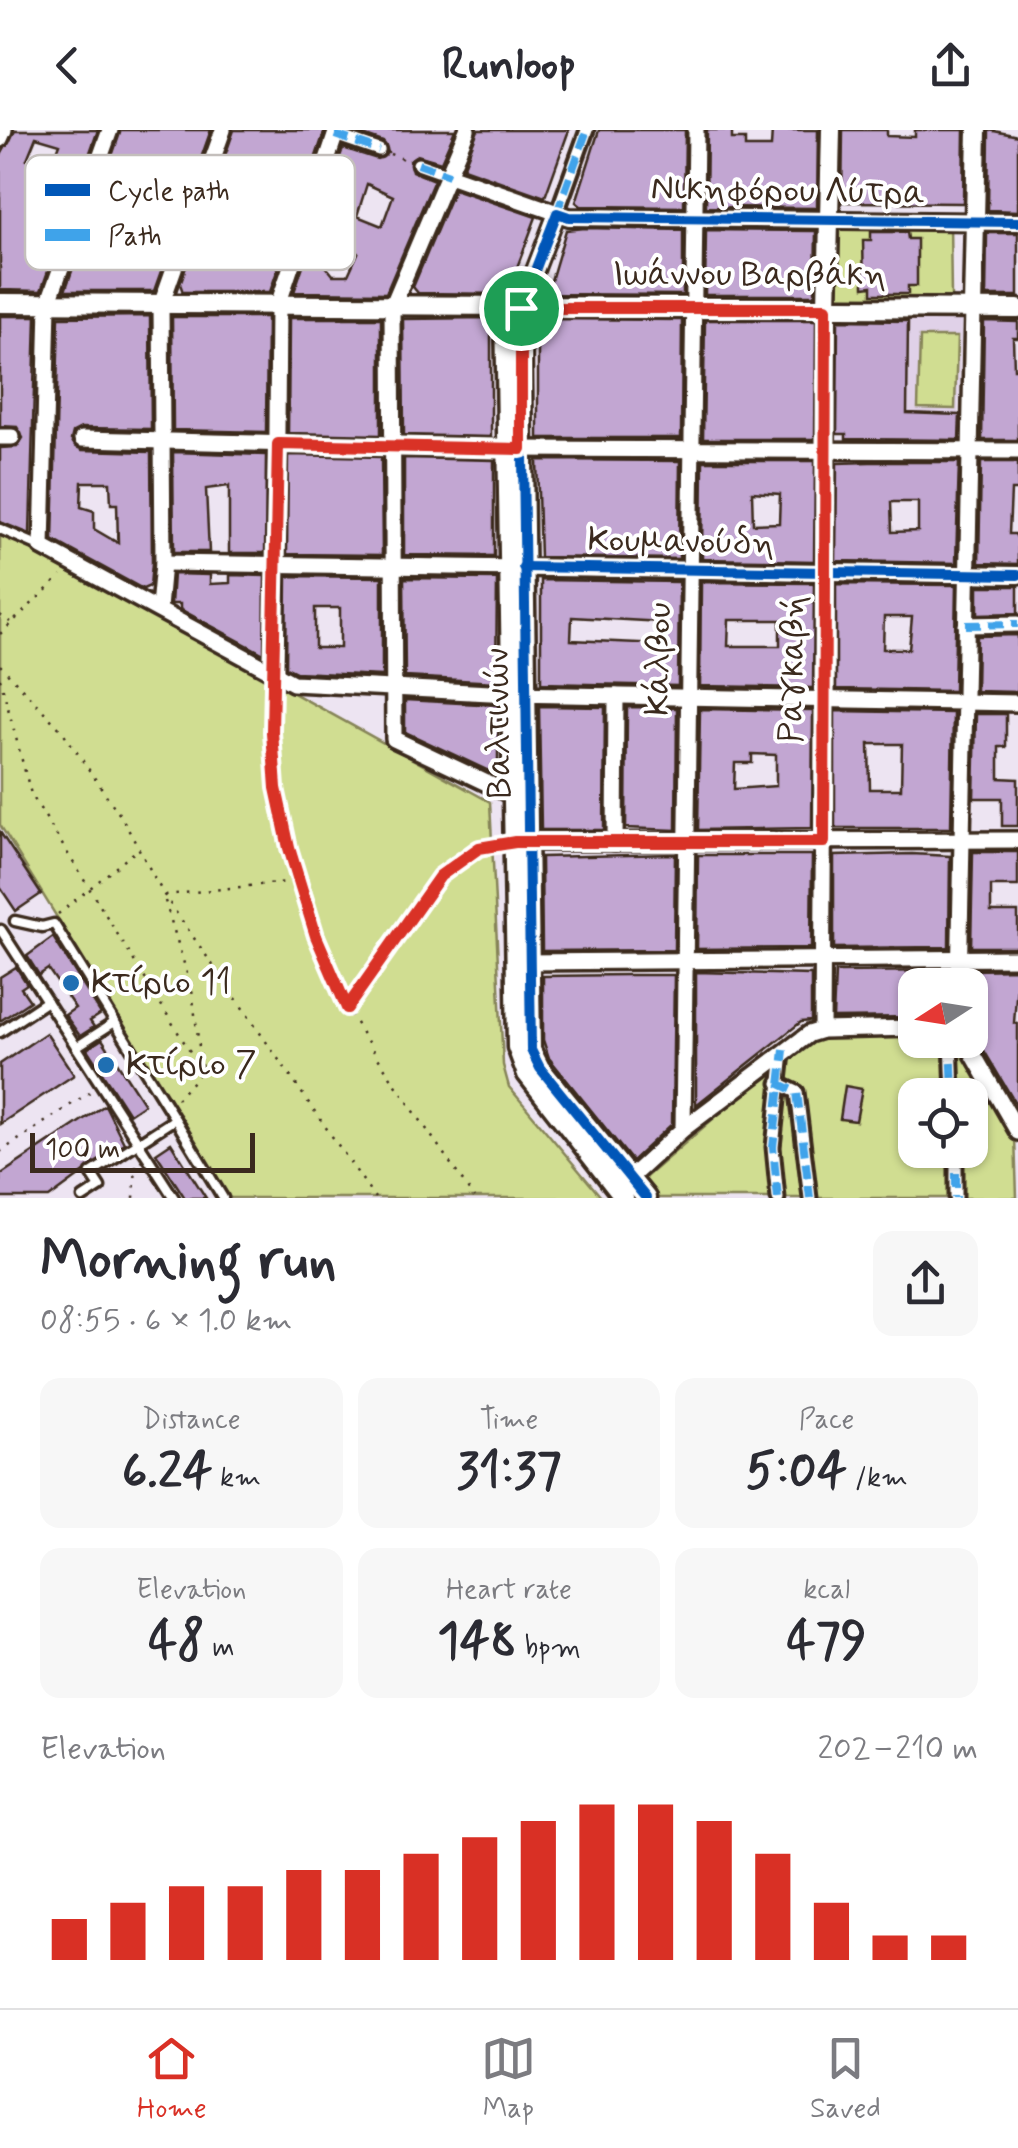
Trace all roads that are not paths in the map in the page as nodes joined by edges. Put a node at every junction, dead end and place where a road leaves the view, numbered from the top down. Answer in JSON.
{"nodes":[{"id":1,"x":4,"y":130,"type":"edge"},
{"id":2,"x":110,"y":130,"type":"edge"},
{"id":3,"x":223,"y":130,"type":"edge"},
{"id":4,"x":468,"y":130,"type":"edge"},
{"id":5,"x":587,"y":130,"type":"edge"},
{"id":6,"x":696,"y":130,"type":"edge"},
{"id":7,"x":831,"y":130,"type":"edge"},
{"id":8,"x":977,"y":130,"type":"edge"},
{"id":9,"x":336,"y":132,"type":"edge"},
{"id":10,"x":0,"y":139,"type":"edge"},
{"id":11,"x":379,"y":150,"type":"road end"},
{"id":12,"x":101,"y":155,"type":"edge"},
{"id":13,"x":214,"y":155,"type":"edge"},
{"id":14,"x":418,"y":164,"type":"road end"},
{"id":15,"x":449,"y":175,"type":"junction"},
{"id":16,"x":558,"y":213,"type":"junction"},
{"id":17,"x":695,"y":216,"type":"junction"},
{"id":18,"x":828,"y":218,"type":"junction"},
{"id":19,"x":975,"y":222,"type":"junction"},
{"id":20,"x":1018,"y":222,"type":"edge"},
{"id":21,"x":60,"y":270,"type":"edge"},
{"id":22,"x":174,"y":270,"type":"edge"},
{"id":23,"x":290,"y":270,"type":"edge"},
{"id":24,"x":0,"y":302,"type":"edge"},
{"id":25,"x":48,"y":304,"type":"junction"},
{"id":26,"x":162,"y":305,"type":"junction"},
{"id":27,"x":278,"y":305,"type":"junction"},
{"id":28,"x":392,"y":308,"type":"junction"},
{"id":29,"x":513,"y":308,"type":"junction"},
{"id":30,"x":694,"y":308,"type":"junction"},
{"id":31,"x":826,"y":308,"type":"junction"},
{"id":32,"x":973,"y":308,"type":"junction"},
{"id":33,"x":1018,"y":309,"type":"edge"},
{"id":34,"x":82,"y":439,"type":"dead end"},
{"id":35,"x":162,"y":441,"type":"junction"},
{"id":36,"x":278,"y":444,"type":"junction"},
{"id":37,"x":393,"y":446,"type":"junction"},
{"id":38,"x":513,"y":449,"type":"junction"},
{"id":39,"x":692,"y":449,"type":"junction"},
{"id":40,"x":828,"y":450,"type":"junction"},
{"id":41,"x":970,"y":451,"type":"junction"},
{"id":42,"x":1018,"y":452,"type":"edge"},
{"id":43,"x":0,"y":529,"type":"edge"},
{"id":44,"x":42,"y":547,"type":"junction"},
{"id":45,"x":163,"y":563,"type":"junction"},
{"id":46,"x":276,"y":564,"type":"junction"},
{"id":47,"x":394,"y":565,"type":"junction"},
{"id":48,"x":516,"y":567,"type":"junction"},
{"id":49,"x":690,"y":570,"type":"junction"},
{"id":50,"x":827,"y":572,"type":"junction"},
{"id":51,"x":968,"y":574,"type":"junction"},
{"id":52,"x":1018,"y":575,"type":"edge"},
{"id":53,"x":160,"y":608,"type":"junction"},
{"id":54,"x":1018,"y":624,"type":"edge"},
{"id":55,"x":966,"y":625,"type":"junction"},
{"id":56,"x":274,"y":674,"type":"junction"},
{"id":57,"x":394,"y":690,"type":"junction"},
{"id":58,"x":518,"y":695,"type":"junction"},
{"id":59,"x":616,"y":696,"type":"junction"},
{"id":60,"x":689,"y":698,"type":"junction"},
{"id":61,"x":826,"y":700,"type":"junction"},
{"id":62,"x":965,"y":702,"type":"junction"},
{"id":63,"x":1018,"y":703,"type":"edge"},
{"id":64,"x":514,"y":796,"type":"junction"},
{"id":65,"x":1018,"y":840,"type":"edge"},
{"id":66,"x":962,"y":841,"type":"junction"},
{"id":67,"x":522,"y":842,"type":"junction"},
{"id":68,"x":614,"y":842,"type":"junction"},
{"id":69,"x":687,"y":842,"type":"junction"},
{"id":70,"x":824,"y":842,"type":"junction"},
{"id":71,"x":15,"y":920,"type":"dead end"},
{"id":72,"x":1,"y":930,"type":"edge"},
{"id":73,"x":959,"y":958,"type":"junction"},
{"id":74,"x":1018,"y":958,"type":"edge"},
{"id":75,"x":822,"y":959,"type":"junction"},
{"id":76,"x":685,"y":960,"type":"junction"},
{"id":77,"x":524,"y":962,"type":"junction"},
{"id":78,"x":959,"y":968,"type":"edge"},
{"id":79,"x":47,"y":1002,"type":"junction"},
{"id":80,"x":114,"y":1022,"type":"junction"},
{"id":81,"x":898,"y":1028,"type":"edge"},
{"id":82,"x":822,"y":1030,"type":"junction"},
{"id":83,"x":0,"y":1032,"type":"edge"},
{"id":84,"x":76,"y":1047,"type":"junction"},
{"id":85,"x":784,"y":1050,"type":"junction"},
{"id":86,"x":975,"y":1058,"type":"edge"},
{"id":87,"x":778,"y":1084,"type":"junction"},
{"id":88,"x":175,"y":1119,"type":"junction"},
{"id":89,"x":683,"y":1130,"type":"junction"},
{"id":90,"x":1018,"y":1132,"type":"edge"},
{"id":91,"x":138,"y":1142,"type":"junction"},
{"id":92,"x":956,"y":1168,"type":"edge"},
{"id":93,"x":624,"y":1188,"type":"edge"},
{"id":94,"x":83,"y":1198,"type":"edge"},
{"id":95,"x":174,"y":1198,"type":"edge"},
{"id":96,"x":223,"y":1198,"type":"edge"},
{"id":97,"x":646,"y":1198,"type":"edge"},
{"id":98,"x":778,"y":1198,"type":"edge"},
{"id":99,"x":810,"y":1198,"type":"edge"},
{"id":100,"x":956,"y":1198,"type":"edge"}],
"edges":[{"from":1,"to":10,"type":"street"},
{"from":2,"to":12,"type":"street"},
{"from":3,"to":13,"type":"street"},
{"from":4,"to":15,"type":"street"},
{"from":5,"to":16,"type":"street","name":"Βαλτινών"},
{"from":6,"to":17,"type":"street","name":"Κάλβου"},
{"from":7,"to":18,"type":"street","name":"Ραγκαβή"},
{"from":8,"to":19,"type":"street"},
{"from":9,"to":11,"type":"street"},
{"from":14,"to":15,"type":"street","name":"Νικηφόρου Λύτρα"},
{"from":15,"to":16,"type":"street","name":"Νικηφόρου Λύτρα"},
{"from":15,"to":28,"type":"street"},
{"from":16,"to":17,"type":"street","name":"Νικηφόρου Λύτρα"},
{"from":16,"to":29,"type":"street","name":"Βαλτινών"},
{"from":17,"to":18,"type":"street","name":"Νικηφόρου Λύτρα"},
{"from":17,"to":30,"type":"street","name":"Κάλβου"},
{"from":18,"to":19,"type":"street","name":"Νικηφόρου Λύτρα"},
{"from":18,"to":31,"type":"street","name":"Ραγκαβή"},
{"from":19,"to":20,"type":"street","name":"Νικηφόρου Λύτρα"},
{"from":19,"to":32,"type":"street"},
{"from":21,"to":25,"type":"street"},
{"from":22,"to":26,"type":"street"},
{"from":23,"to":27,"type":"street"},
{"from":24,"to":25,"type":"street","name":"Ιωάννου Βαρβάκη"},
{"from":25,"to":26,"type":"street","name":"Ιωάννου Βαρβάκη"},
{"from":25,"to":44,"type":"street"},
{"from":26,"to":27,"type":"street","name":"Ιωάννου Βαρβάκη"},
{"from":26,"to":35,"type":"street"},
{"from":27,"to":28,"type":"street","name":"Ιωάννου Βαρβάκη"},
{"from":27,"to":36,"type":"street"},
{"from":28,"to":29,"type":"street","name":"Ιωάννου Βαρβάκη"},
{"from":28,"to":37,"type":"street"},
{"from":29,"to":30,"type":"street","name":"Ιωάννου Βαρβάκη"},
{"from":29,"to":38,"type":"street","name":"Βαλτινών"},
{"from":30,"to":31,"type":"street","name":"Ιωάννου Βαρβάκη"},
{"from":30,"to":39,"type":"street","name":"Κάλβου"},
{"from":31,"to":32,"type":"street","name":"Ιωάννου Βαρβάκη"},
{"from":31,"to":40,"type":"street","name":"Ραγκαβή"},
{"from":32,"to":33,"type":"street","name":"Ιωάννου Βαρβάκη"},
{"from":32,"to":41,"type":"street"},
{"from":34,"to":35,"type":"street"},
{"from":35,"to":36,"type":"street"},
{"from":35,"to":45,"type":"street"},
{"from":36,"to":37,"type":"street"},
{"from":36,"to":46,"type":"street"},
{"from":37,"to":38,"type":"street"},
{"from":37,"to":47,"type":"street"},
{"from":38,"to":39,"type":"street"},
{"from":38,"to":48,"type":"street","name":"Βαλτινών"},
{"from":39,"to":40,"type":"street"},
{"from":39,"to":49,"type":"street","name":"Κάλβου"},
{"from":40,"to":41,"type":"street"},
{"from":40,"to":50,"type":"street","name":"Ραγκαβή"},
{"from":41,"to":42,"type":"street"},
{"from":41,"to":51,"type":"street"},
{"from":43,"to":44,"type":"lane"},
{"from":44,"to":53,"type":"street"},
{"from":45,"to":46,"type":"street","name":"Κουμανούδη"},
{"from":45,"to":53,"type":"street"},
{"from":46,"to":47,"type":"street","name":"Κουμανούδη"},
{"from":46,"to":56,"type":"street"},
{"from":47,"to":48,"type":"street","name":"Κουμανούδη"},
{"from":47,"to":57,"type":"street"},
{"from":48,"to":49,"type":"street","name":"Κουμανούδη"},
{"from":48,"to":58,"type":"street","name":"Βαλτινών"},
{"from":49,"to":50,"type":"street","name":"Κουμανούδη"},
{"from":49,"to":60,"type":"street","name":"Κάλβου"},
{"from":50,"to":51,"type":"street","name":"Κουμανούδη"},
{"from":50,"to":61,"type":"street","name":"Ραγκαβή"},
{"from":51,"to":52,"type":"street","name":"Κουμανούδη"},
{"from":51,"to":55,"type":"street"},
{"from":53,"to":56,"type":"street"},
{"from":54,"to":55,"type":"street"},
{"from":55,"to":62,"type":"street"},
{"from":56,"to":57,"type":"street"},
{"from":57,"to":58,"type":"street"},
{"from":57,"to":64,"type":"street"},
{"from":58,"to":59,"type":"street"},
{"from":58,"to":64,"type":"street","name":"Βαλτινών"},
{"from":58,"to":67,"type":"street","name":"Βαλτινών"},
{"from":59,"to":60,"type":"street"},
{"from":59,"to":68,"type":"street"},
{"from":60,"to":61,"type":"street"},
{"from":60,"to":69,"type":"street","name":"Κάλβου"},
{"from":61,"to":62,"type":"street"},
{"from":61,"to":70,"type":"street","name":"Ραγκαβή"},
{"from":62,"to":63,"type":"street"},
{"from":62,"to":66,"type":"street"},
{"from":64,"to":67,"type":"street","name":"Βαλτινών"},
{"from":65,"to":66,"type":"street"},
{"from":66,"to":70,"type":"street"},
{"from":66,"to":73,"type":"street"},
{"from":67,"to":68,"type":"street"},
{"from":67,"to":77,"type":"street","name":"Βαλτινών"},
{"from":68,"to":69,"type":"street"},
{"from":69,"to":70,"type":"street"},
{"from":69,"to":76,"type":"street","name":"Κάλβου"},
{"from":70,"to":75,"type":"street","name":"Ραγκαβή"},
{"from":71,"to":80,"type":"lane"},
{"from":72,"to":79,"type":"lane"},
{"from":73,"to":74,"type":"street"},
{"from":73,"to":75,"type":"street"},
{"from":73,"to":78,"type":"street"},
{"from":75,"to":76,"type":"street"},
{"from":75,"to":82,"type":"street","name":"Ραγκαβή"},
{"from":76,"to":77,"type":"street"},
{"from":76,"to":89,"type":"street","name":"Κάλβου"},
{"from":77,"to":93,"type":"street","name":"Βαλτινών"},
{"from":79,"to":83,"type":"lane"},
{"from":79,"to":84,"type":"lane"},
{"from":80,"to":84,"type":"lane"},
{"from":80,"to":88,"type":"lane"},
{"from":81,"to":82,"type":"street"},
{"from":82,"to":85,"type":"street"},
{"from":84,"to":91,"type":"lane"},
{"from":85,"to":87,"type":"street"},
{"from":85,"to":89,"type":"street"},
{"from":86,"to":90,"type":"street"},
{"from":87,"to":98,"type":"street"},
{"from":87,"to":99,"type":"street"},
{"from":88,"to":91,"type":"lane"},
{"from":88,"to":96,"type":"lane"},
{"from":89,"to":93,"type":"street"},
{"from":91,"to":94,"type":"lane"},
{"from":91,"to":95,"type":"lane"},
{"from":92,"to":100,"type":"street"},
{"from":93,"to":97,"type":"street","name":"Βαλτινών"}]}
